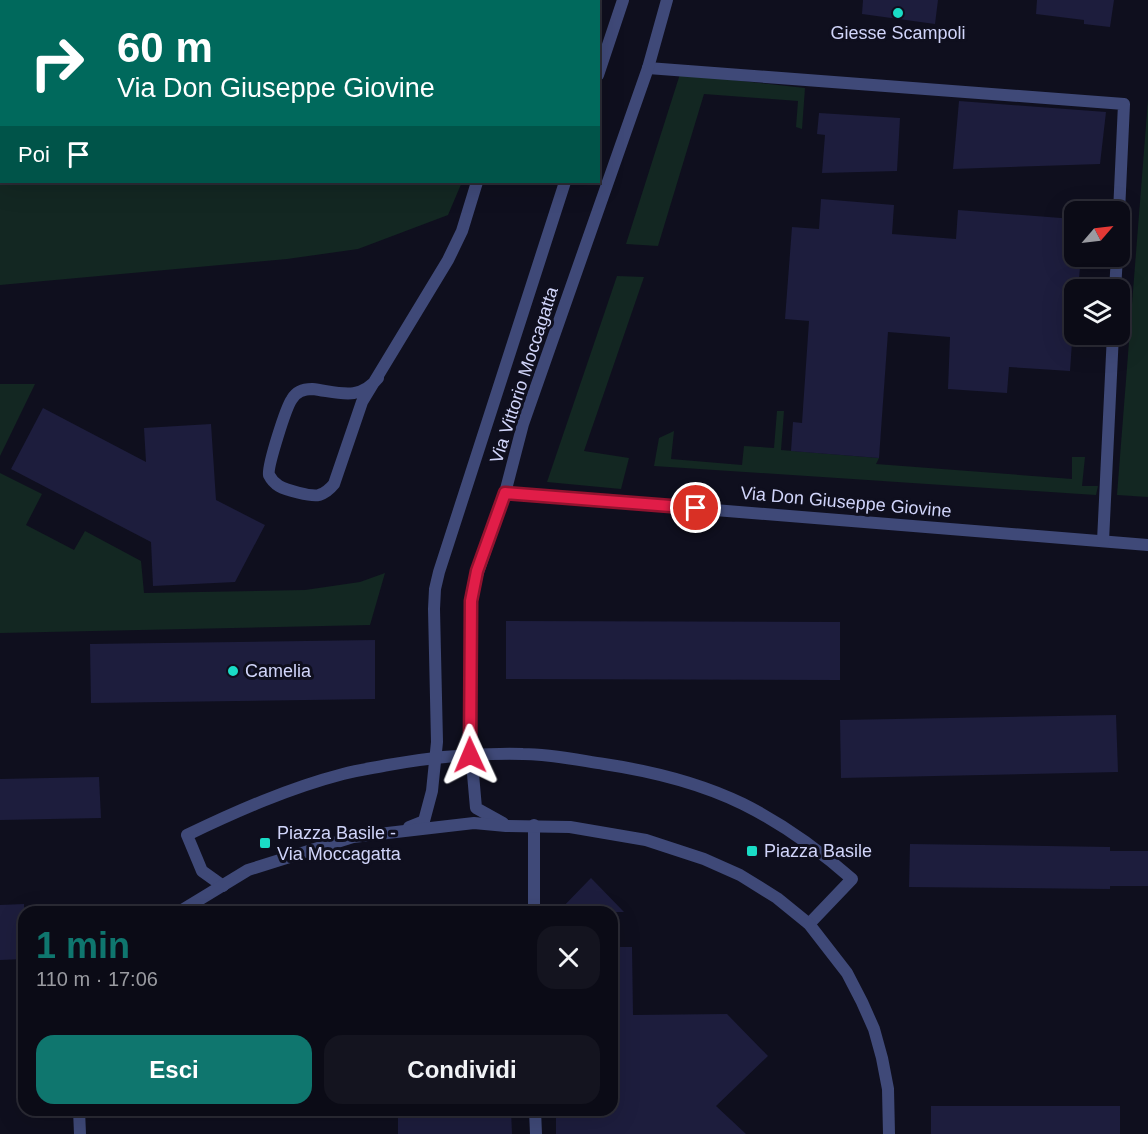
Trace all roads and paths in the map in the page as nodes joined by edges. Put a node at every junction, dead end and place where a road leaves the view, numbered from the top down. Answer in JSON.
{"nodes":[{"id":1,"x":622,"y":0,"type":"edge"},
{"id":2,"x":668,"y":0,"type":"edge"},
{"id":3,"x":648,"y":68,"type":"junction"},
{"id":4,"x":600,"y":69,"type":"edge"},
{"id":5,"x":477,"y":183,"type":"edge"},
{"id":6,"x":565,"y":183,"type":"edge"},
{"id":7,"x":1120,"y":201,"type":"edge"},
{"id":8,"x":1112,"y":345,"type":"edge"},
{"id":9,"x":378,"y":378,"type":"junction"},
{"id":10,"x":505,"y":493,"type":"junction"},
{"id":11,"x":1103,"y":542,"type":"junction"},
{"id":12,"x":1148,"y":545,"type":"edge"},
{"id":13,"x":470,"y":755,"type":"junction"},
{"id":14,"x":435,"y":757,"type":"junction"},
{"id":15,"x":534,"y":825,"type":"junction"},
{"id":16,"x":506,"y":826,"type":"junction"},
{"id":17,"x":396,"y":832,"type":"junction"},
{"id":18,"x":223,"y":886,"type":"junction"},
{"id":19,"x":189,"y":906,"type":"edge"},
{"id":20,"x":534,"y":906,"type":"edge"},
{"id":21,"x":809,"y":924,"type":"junction"},
{"id":22,"x":79,"y":1116,"type":"edge"},
{"id":23,"x":536,"y":1116,"type":"edge"},
{"id":24,"x":80,"y":1134,"type":"edge"},
{"id":25,"x":536,"y":1134,"type":"edge"},
{"id":26,"x":889,"y":1134,"type":"edge"}],
"edges":[{"from":1,"to":4,"type":"street"},
{"from":2,"to":3,"type":"street","name":"Via Vittorio Moccagatta"},
{"from":3,"to":7,"type":"street"},
{"from":3,"to":10,"type":"street","name":"Via Vittorio Moccagatta"},
{"from":5,"to":9,"type":"street"},
{"from":6,"to":14,"type":"street","name":"Via Vittorio Moccagatta"},
{"from":8,"to":11,"type":"street"},
{"from":9,"to":9,"type":"street"},
{"from":10,"to":11,"type":"street","name":"Via Don Giuseppe Giovine"},
{"from":10,"to":13,"type":"street","name":"Via Vittorio Moccagatta"},
{"from":11,"to":12,"type":"street","name":"Via Don Giuseppe Giovine"},
{"from":13,"to":14,"type":"street"},
{"from":13,"to":16,"type":"street","name":"Via Vittorio Moccagatta"},
{"from":13,"to":21,"type":"street"},
{"from":14,"to":17,"type":"street","name":"Via Vittorio Moccagatta"},
{"from":14,"to":18,"type":"street"},
{"from":15,"to":16,"type":"street"},
{"from":15,"to":20,"type":"street"},
{"from":15,"to":21,"type":"street"},
{"from":16,"to":17,"type":"street"},
{"from":17,"to":18,"type":"street"},
{"from":18,"to":19,"type":"street"},
{"from":21,"to":26,"type":"street"},
{"from":22,"to":24,"type":"street"},
{"from":23,"to":25,"type":"street"}]}
